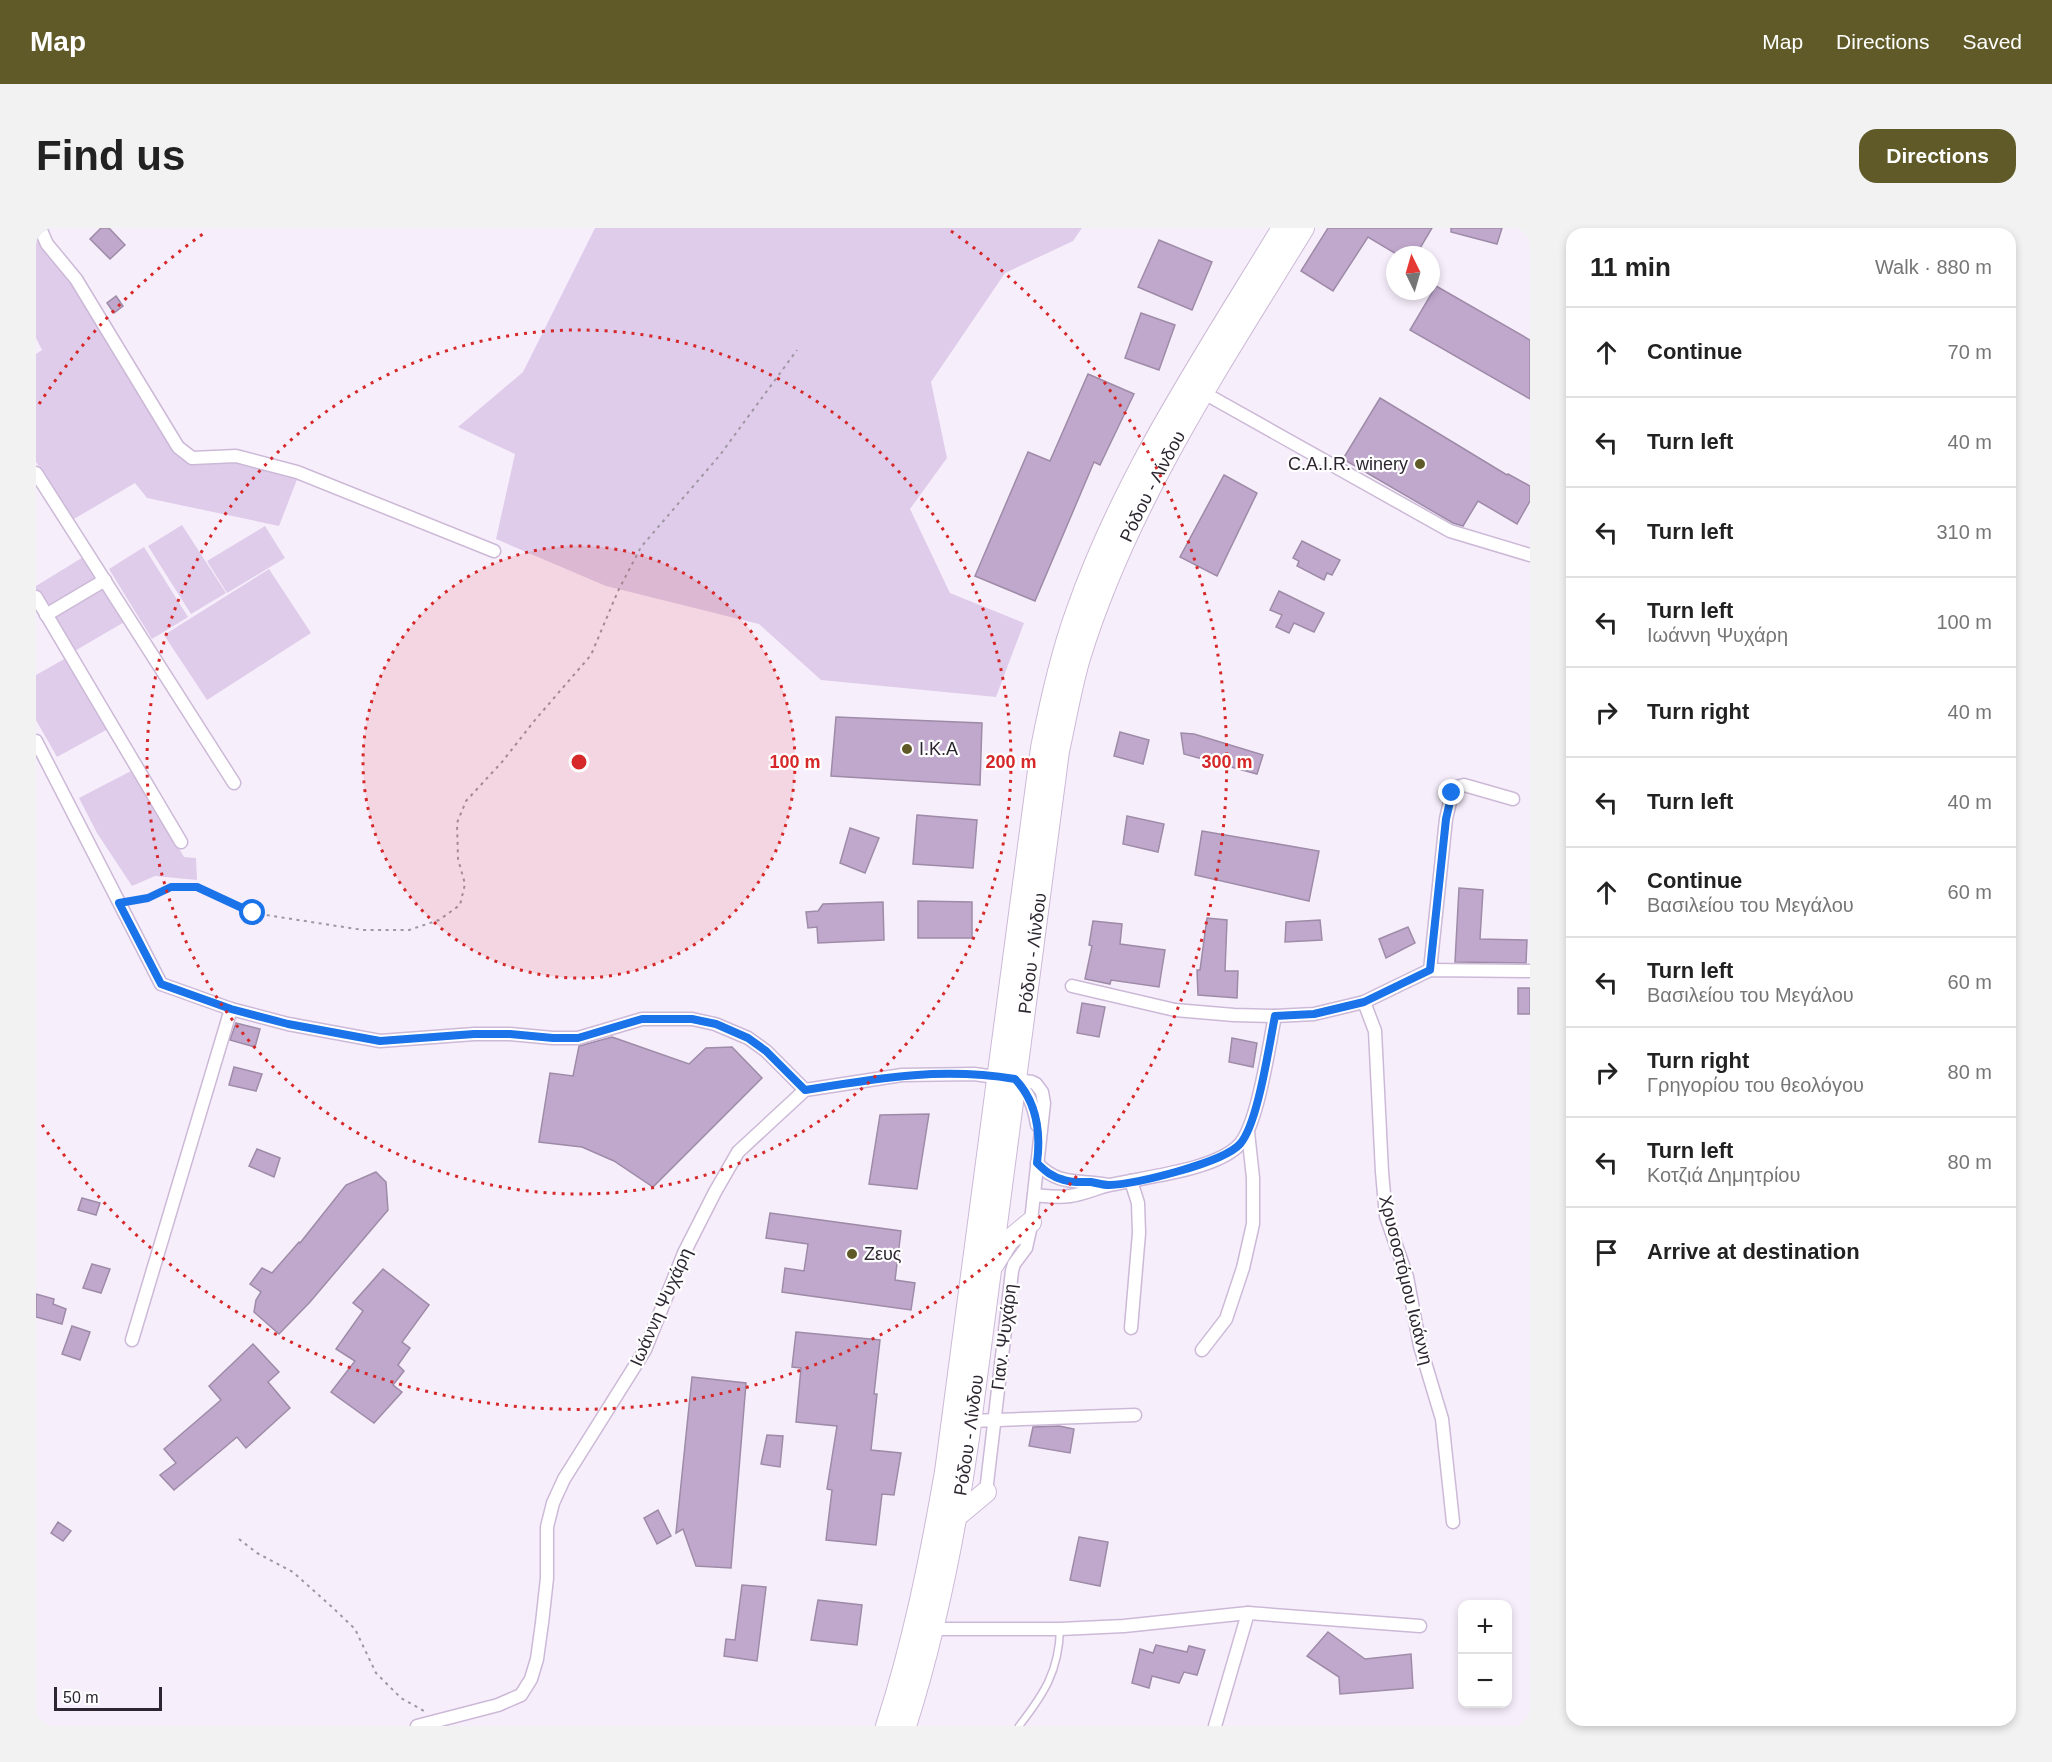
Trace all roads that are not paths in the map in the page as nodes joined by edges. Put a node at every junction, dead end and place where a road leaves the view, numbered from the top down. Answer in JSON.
{"nodes":[{"id":1,"x":40,"y":228,"type":"edge"},
{"id":2,"x":1282,"y":228,"type":"edge"},
{"id":3,"x":1304,"y":228,"type":"edge"},
{"id":4,"x":1204,"y":393,"type":"junction"},
{"id":5,"x":36,"y":473,"type":"edge"},
{"id":6,"x":495,"y":551,"type":"dead end"},
{"id":7,"x":1530,"y":555,"type":"edge"},
{"id":8,"x":105,"y":580,"type":"junction"},
{"id":9,"x":36,"y":597,"type":"edge"},
{"id":10,"x":46,"y":615,"type":"junction"},
{"id":11,"x":36,"y":741,"type":"edge"},
{"id":12,"x":234,"y":783,"type":"dead end"},
{"id":13,"x":1513,"y":799,"type":"dead end"},
{"id":14,"x":180,"y":842,"type":"dead end"},
{"id":15,"x":1430,"y":970,"type":"junction"},
{"id":16,"x":1530,"y":971,"type":"edge"},
{"id":17,"x":1072,"y":986,"type":"dead end"},
{"id":18,"x":1364,"y":1002,"type":"junction"},
{"id":19,"x":231,"y":1009,"type":"junction"},
{"id":20,"x":1275,"y":1016,"type":"junction"},
{"id":21,"x":1006,"y":1078,"type":"junction"},
{"id":22,"x":805,"y":1090,"type":"junction"},
{"id":23,"x":1248,"y":1132,"type":"junction"},
{"id":24,"x":1037,"y":1163,"type":"junction"},
{"id":25,"x":1131,"y":1181,"type":"junction"},
{"id":26,"x":1108,"y":1185,"type":"junction"},
{"id":27,"x":1034,"y":1196,"type":"junction"},
{"id":28,"x":1031,"y":1222,"type":"junction"},
{"id":29,"x":990,"y":1271,"type":"junction"},
{"id":30,"x":1131,"y":1328,"type":"dead end"},
{"id":31,"x":132,"y":1340,"type":"dead end"},
{"id":32,"x":1202,"y":1350,"type":"dead end"},
{"id":33,"x":1135,"y":1415,"type":"dead end"},
{"id":34,"x":971,"y":1421,"type":"junction"},
{"id":35,"x":994,"y":1422,"type":"junction"},
{"id":36,"x":986,"y":1492,"type":"joint"},
{"id":37,"x":956,"y":1517,"type":"junction"},
{"id":38,"x":1454,"y":1522,"type":"dead end"},
{"id":39,"x":1248,"y":1613,"type":"junction"},
{"id":40,"x":1420,"y":1626,"type":"dead end"},
{"id":41,"x":932,"y":1629,"type":"junction"},
{"id":42,"x":1060,"y":1629,"type":"junction"},
{"id":43,"x":417,"y":1726,"type":"edge"},
{"id":44,"x":886,"y":1726,"type":"edge"},
{"id":45,"x":906,"y":1726,"type":"edge"},
{"id":46,"x":1019,"y":1726,"type":"edge"},
{"id":47,"x":1215,"y":1726,"type":"edge"}],
"edges":[{"from":1,"to":6,"type":"street"},
{"from":2,"to":21,"type":"main road","name":"Ρόδου - Λίνδου"},
{"from":3,"to":4,"type":"main road","name":"Ρόδου - Λίνδου"},
{"from":4,"to":7,"type":"street"},
{"from":4,"to":21,"type":"main road","name":"Ρόδου - Λίνδου"},
{"from":5,"to":8,"type":"street"},
{"from":8,"to":10,"type":"street"},
{"from":8,"to":12,"type":"street"},
{"from":9,"to":10,"type":"street"},
{"from":10,"to":14,"type":"street"},
{"from":11,"to":19,"type":"street"},
{"from":13,"to":15,"type":"street"},
{"from":15,"to":16,"type":"street"},
{"from":15,"to":18,"type":"street"},
{"from":17,"to":20,"type":"street"},
{"from":18,"to":20,"type":"street"},
{"from":18,"to":38,"type":"street","name":"Χρυσοστόμου Ιωάννη"},
{"from":19,"to":22,"type":"street"},
{"from":19,"to":31,"type":"street"},
{"from":20,"to":23,"type":"street"},
{"from":21,"to":22,"type":"street"},
{"from":21,"to":24,"type":"street","name":"Γιαν. Ψυχάρη"},
{"from":21,"to":29,"type":"main road","name":"Ρόδου - Λίνδου"},
{"from":21,"to":44,"type":"main road","name":"Ρόδου - Λίνδου"},
{"from":22,"to":43,"type":"street","name":"Ιωάννη Ψυχάρη"},
{"from":23,"to":25,"type":"street"},
{"from":23,"to":32,"type":"street"},
{"from":24,"to":26,"type":"street"},
{"from":24,"to":27,"type":"street","name":"Γιαν. Ψυχάρη"},
{"from":25,"to":26,"type":"street"},
{"from":25,"to":30,"type":"street"},
{"from":26,"to":27,"type":"street"},
{"from":27,"to":28,"type":"street","name":"Γιαν. Ψυχάρη"},
{"from":28,"to":29,"type":"main road"},
{"from":28,"to":35,"type":"street","name":"Γιαν. Ψυχάρη"},
{"from":29,"to":34,"type":"main road","name":"Ρόδου - Λίνδου"},
{"from":33,"to":35,"type":"street"},
{"from":34,"to":35,"type":"street"},
{"from":34,"to":37,"type":"main road","name":"Ρόδου - Λίνδου"},
{"from":35,"to":36,"type":"street","name":"Γιαν. Ψυχάρη"},
{"from":36,"to":37,"type":"main road"},
{"from":37,"to":41,"type":"main road","name":"Ρόδου - Λίνδου"},
{"from":39,"to":40,"type":"street"},
{"from":39,"to":42,"type":"street"},
{"from":39,"to":47,"type":"street"},
{"from":41,"to":42,"type":"street"},
{"from":41,"to":45,"type":"main road","name":"Ρόδου - Λίνδου"},
{"from":42,"to":46,"type":"lane"}]}
